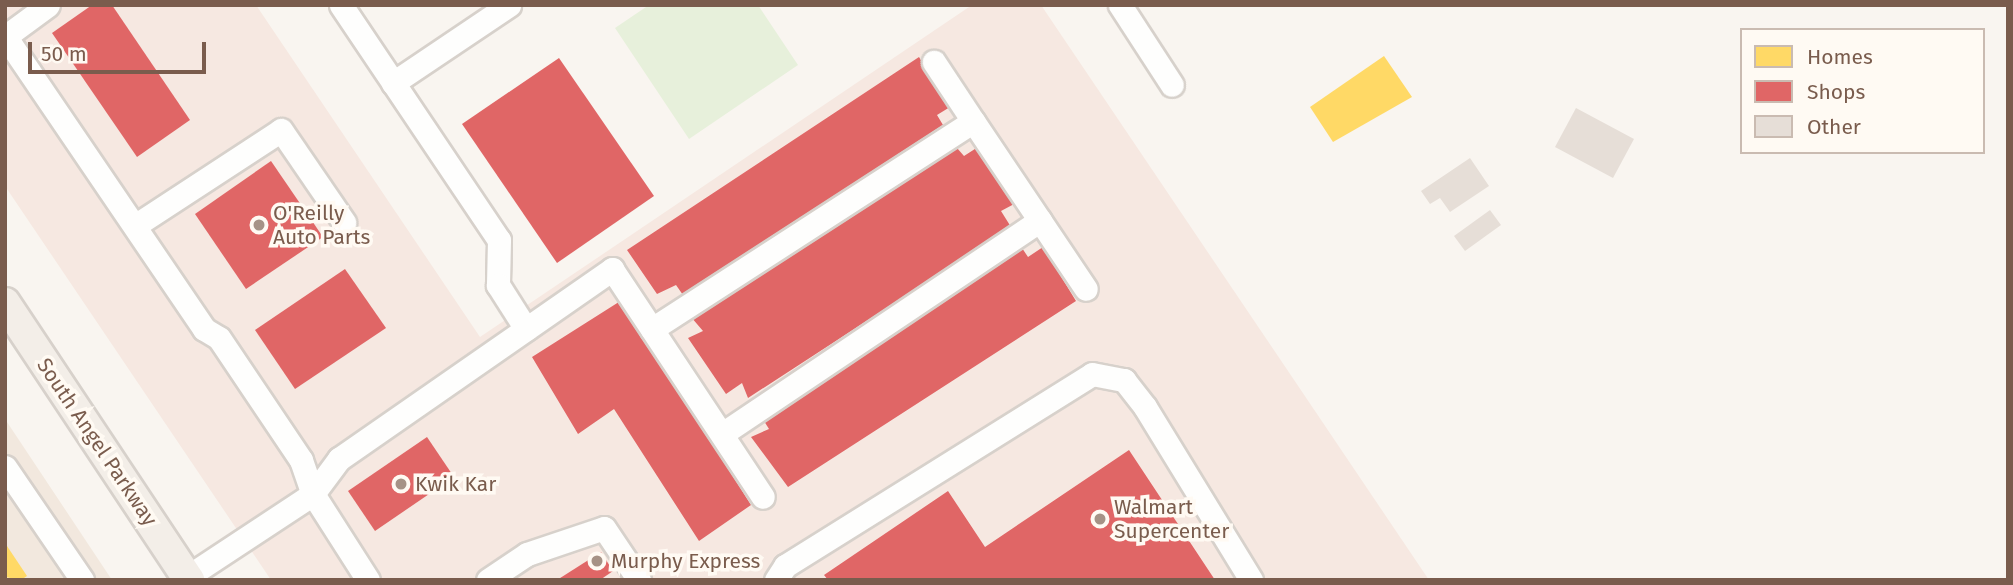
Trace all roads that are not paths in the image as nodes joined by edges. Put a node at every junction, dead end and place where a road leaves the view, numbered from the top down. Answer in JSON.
{"nodes":[{"id":1,"x":48,"y":5,"type":"edge"},
{"id":2,"x":341,"y":5,"type":"edge"},
{"id":3,"x":509,"y":5,"type":"edge"},
{"id":4,"x":1120,"y":5,"type":"edge"},
{"id":5,"x":6,"y":36,"type":"edge"},
{"id":6,"x":934,"y":62,"type":"dead end"},
{"id":7,"x":393,"y":83,"type":"junction"},
{"id":8,"x":1172,"y":85,"type":"dead end"},
{"id":9,"x":974,"y":121,"type":"junction"},
{"id":10,"x":1040,"y":220,"type":"junction"},
{"id":11,"x":344,"y":222,"type":"dead end"},
{"id":12,"x":136,"y":225,"type":"junction"},
{"id":13,"x":1086,"y":289,"type":"dead end"},
{"id":14,"x":5,"y":303,"type":"edge"},
{"id":15,"x":526,"y":329,"type":"junction"},
{"id":16,"x":652,"y":329,"type":"junction"},
{"id":17,"x":722,"y":434,"type":"junction"},
{"id":18,"x":5,"y":467,"type":"edge"},
{"id":19,"x":313,"y":494,"type":"junction"},
{"id":20,"x":764,"y":497,"type":"dead end"},
{"id":21,"x":1233,"y":545,"type":"junction"},
{"id":22,"x":188,"y":578,"type":"edge"},
{"id":23,"x":82,"y":580,"type":"edge"},
{"id":24,"x":368,"y":580,"type":"edge"},
{"id":25,"x":488,"y":580,"type":"edge"},
{"id":26,"x":639,"y":580,"type":"edge"},
{"id":27,"x":776,"y":580,"type":"edge"},
{"id":28,"x":1240,"y":580,"type":"edge"},
{"id":29,"x":1251,"y":580,"type":"edge"}],
"edges":[{"from":1,"to":5,"type":"street"},
{"from":2,"to":7,"type":"street"},
{"from":3,"to":7,"type":"street"},
{"from":4,"to":8,"type":"street"},
{"from":5,"to":12,"type":"street"},
{"from":6,"to":9,"type":"street"},
{"from":7,"to":15,"type":"street"},
{"from":9,"to":10,"type":"street"},
{"from":9,"to":16,"type":"street"},
{"from":10,"to":13,"type":"street"},
{"from":10,"to":17,"type":"street"},
{"from":11,"to":12,"type":"street"},
{"from":12,"to":19,"type":"street"},
{"from":14,"to":22,"type":"main road","name":"South Angel Parkway"},
{"from":15,"to":16,"type":"street"},
{"from":15,"to":19,"type":"street"},
{"from":16,"to":17,"type":"street"},
{"from":17,"to":20,"type":"street"},
{"from":18,"to":23,"type":"street"},
{"from":19,"to":22,"type":"street"},
{"from":19,"to":24,"type":"street"},
{"from":21,"to":27,"type":"street"},
{"from":21,"to":28,"type":"street"},
{"from":21,"to":29,"type":"street"},
{"from":25,"to":26,"type":"street"}]}
